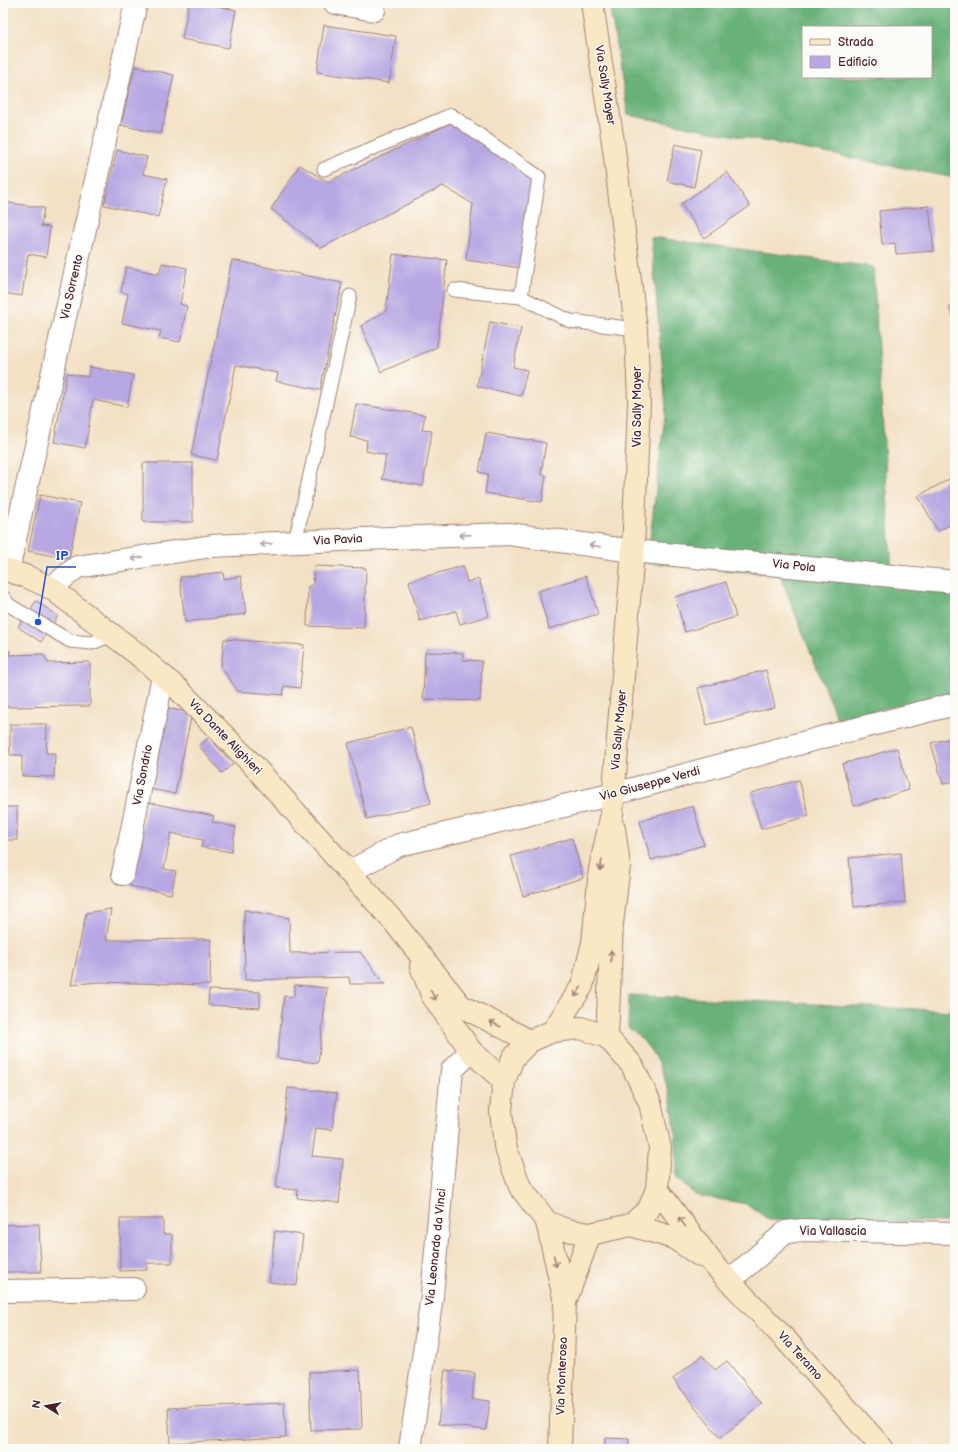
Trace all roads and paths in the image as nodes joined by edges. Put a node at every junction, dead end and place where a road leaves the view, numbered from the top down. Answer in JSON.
{"nodes":[{"id":1,"x":136,"y":3,"type":"edge"},
{"id":2,"x":334,"y":3,"type":"edge"},
{"id":3,"x":592,"y":3,"type":"edge"},
{"id":4,"x":374,"y":10,"type":"dead end"},
{"id":5,"x":324,"y":169,"type":"dead end"},
{"id":6,"x":454,"y":290,"type":"dead end"},
{"id":7,"x":350,"y":296,"type":"dead end"},
{"id":8,"x":521,"y":297,"type":"junction"},
{"id":9,"x":636,"y":329,"type":"junction"},
{"id":10,"x":295,"y":542,"type":"junction"},
{"id":11,"x":633,"y":551,"type":"junction"},
{"id":12,"x":5,"y":570,"type":"edge"},
{"id":13,"x":955,"y":582,"type":"edge"},
{"id":14,"x":52,"y":588,"type":"junction"},
{"id":15,"x":3,"y":597,"type":"edge"},
{"id":16,"x":112,"y":635,"type":"junction"},
{"id":17,"x":163,"y":676,"type":"junction"},
{"id":18,"x":955,"y":704,"type":"edge"},
{"id":19,"x":613,"y":803,"type":"junction"},
{"id":20,"x":349,"y":872,"type":"junction"},
{"id":21,"x":123,"y":874,"type":"dead end"},
{"id":22,"x":413,"y":946,"type":"junction"},
{"id":23,"x":553,"y":1031,"type":"junction"},
{"id":24,"x":607,"y":1037,"type":"junction"},
{"id":25,"x":530,"y":1041,"type":"junction"},
{"id":26,"x":471,"y":1051,"type":"junction"},
{"id":27,"x":504,"y":1081,"type":"junction"},
{"id":28,"x":657,"y":1189,"type":"junction"},
{"id":29,"x":547,"y":1222,"type":"junction"},
{"id":30,"x":630,"y":1225,"type":"junction"},
{"id":31,"x":955,"y":1233,"type":"edge"},
{"id":32,"x":590,"y":1234,"type":"junction"},
{"id":33,"x":714,"y":1265,"type":"junction"},
{"id":34,"x":729,"y":1281,"type":"junction"},
{"id":35,"x":134,"y":1289,"type":"dead end"},
{"id":36,"x":3,"y":1291,"type":"edge"},
{"id":37,"x":565,"y":1302,"type":"junction"},
{"id":38,"x":410,"y":1449,"type":"edge"},
{"id":39,"x":560,"y":1449,"type":"edge"},
{"id":40,"x":883,"y":1449,"type":"edge"}],
"edges":[{"from":1,"to":12,"type":"street","name":"Via Sorrento"},
{"from":2,"to":4,"type":"street"},
{"from":3,"to":9,"type":"main road","name":"Via Sally Mayer"},
{"from":5,"to":8,"type":"lane"},
{"from":6,"to":8,"type":"lane"},
{"from":7,"to":10,"type":"lane"},
{"from":8,"to":9,"type":"lane"},
{"from":9,"to":11,"type":"main road","name":"Via Sally Mayer"},
{"from":11,"to":10,"type":"street","name":"Via Pavia","one_way":true},
{"from":10,"to":14,"type":"street","name":"Via Pavia","one_way":true},
{"from":11,"to":13,"type":"street","name":"Via Pola"},
{"from":11,"to":19,"type":"main road","name":"Via Sally Mayer"},
{"from":12,"to":14,"type":"main road","name":"Via Dante Alighieri"},
{"from":14,"to":16,"type":"main road","name":"Via Dante Alighieri"},
{"from":15,"to":16,"type":"lane"},
{"from":16,"to":17,"type":"main road","name":"Via Dante Alighieri"},
{"from":17,"to":20,"type":"main road","name":"Via Dante Alighieri"},
{"from":17,"to":21,"type":"street","name":"Via Sondrio"},
{"from":18,"to":19,"type":"street","name":"Via Giuseppe Verdi"},
{"from":19,"to":20,"type":"street","name":"Via Giuseppe Verdi"},
{"from":19,"to":23,"type":"main road","name":"Via Sally Mayer","one_way":true},
{"from":24,"to":19,"type":"main road","name":"Via Sally Mayer","one_way":true},
{"from":20,"to":22,"type":"main road","name":"Via Dante Alighieri"},
{"from":25,"to":22,"type":"main road","name":"Via Dante Alighieri","one_way":true},
{"from":22,"to":26,"type":"main road","name":"Via Dante Alighieri","one_way":true},
{"from":23,"to":24,"type":"main road"},
{"from":23,"to":25,"type":"main road"},
{"from":24,"to":28,"type":"main road"},
{"from":25,"to":27,"type":"main road"},
{"from":26,"to":27,"type":"main road","name":"Via Dante Alighieri"},
{"from":26,"to":38,"type":"street","name":"Via Leonardo da Vinci"},
{"from":27,"to":29,"type":"main road"},
{"from":28,"to":30,"type":"main road"},
{"from":33,"to":28,"type":"main road","name":"Via Teramo","one_way":true},
{"from":29,"to":32,"type":"main road"},
{"from":29,"to":37,"type":"main road","name":"Via Monterosa","one_way":true},
{"from":30,"to":32,"type":"main road"},
{"from":30,"to":33,"type":"main road","name":"Via Teramo"},
{"from":31,"to":34,"type":"street","name":"Via Vallascia"},
{"from":32,"to":37,"type":"main road","name":"Via Monterosa"},
{"from":33,"to":34,"type":"main road","name":"Via Teramo"},
{"from":34,"to":40,"type":"main road","name":"Via Teramo"},
{"from":35,"to":36,"type":"street"},
{"from":37,"to":39,"type":"main road","name":"Via Monterosa"}]}
